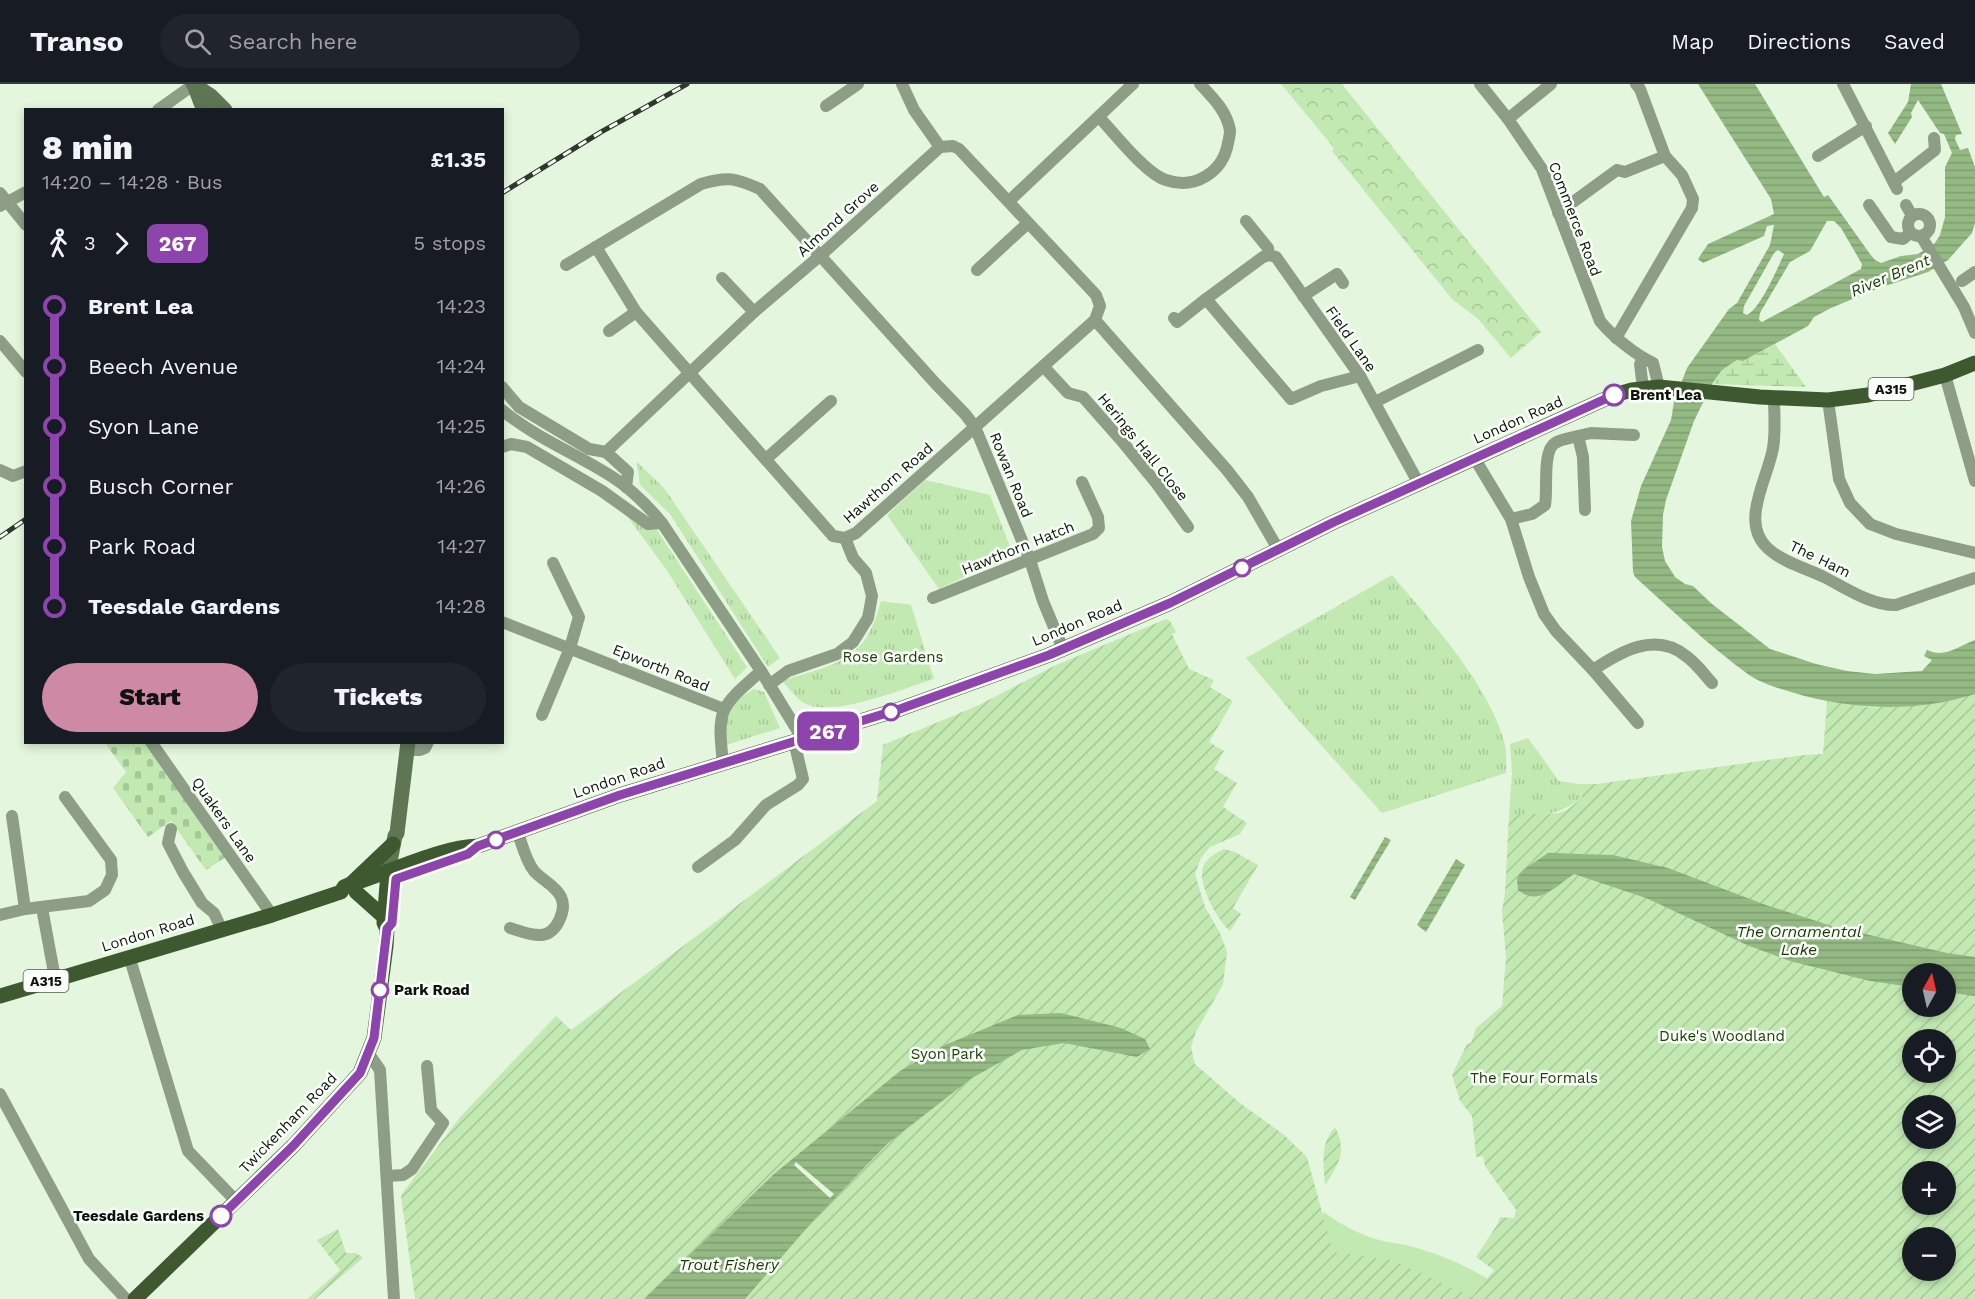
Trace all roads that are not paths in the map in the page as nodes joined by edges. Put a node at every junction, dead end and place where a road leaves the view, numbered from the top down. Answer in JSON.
{"nodes":[{"id":1,"x":858,"y":84,"type":"edge"},
{"id":2,"x":902,"y":84,"type":"edge"},
{"id":3,"x":1134,"y":84,"type":"edge"},
{"id":4,"x":1200,"y":84,"type":"edge"},
{"id":5,"x":1480,"y":84,"type":"edge"},
{"id":6,"x":1551,"y":84,"type":"edge"},
{"id":7,"x":1636,"y":84,"type":"edge"},
{"id":8,"x":1843,"y":84,"type":"edge"},
{"id":9,"x":194,"y":85,"type":"edge"},
{"id":10,"x":826,"y":106,"type":"dead end"},
{"id":11,"x":161,"y":108,"type":"edge"},
{"id":12,"x":204,"y":108,"type":"edge"},
{"id":13,"x":223,"y":108,"type":"edge"},
{"id":14,"x":1099,"y":117,"type":"junction"},
{"id":15,"x":1508,"y":119,"type":"junction"},
{"id":16,"x":1866,"y":126,"type":"junction"},
{"id":17,"x":1934,"y":138,"type":"dead end"},
{"id":18,"x":940,"y":147,"type":"junction"},
{"id":19,"x":1665,"y":156,"type":"junction"},
{"id":20,"x":1818,"y":156,"type":"dead end"},
{"id":21,"x":24,"y":193,"type":"edge"},
{"id":22,"x":2,"y":201,"type":"edge"},
{"id":23,"x":1009,"y":201,"type":"junction"},
{"id":24,"x":1869,"y":205,"type":"dead end"},
{"id":25,"x":1558,"y":213,"type":"junction"},
{"id":26,"x":1246,"y":221,"type":"dead end"},
{"id":27,"x":24,"y":223,"type":"edge"},
{"id":28,"x":1028,"y":223,"type":"junction"},
{"id":29,"x":1919,"y":238,"type":"junction"},
{"id":30,"x":596,"y":247,"type":"junction"},
{"id":31,"x":821,"y":255,"type":"junction"},
{"id":32,"x":1269,"y":255,"type":"junction"},
{"id":33,"x":566,"y":265,"type":"dead end"},
{"id":34,"x":977,"y":270,"type":"dead end"},
{"id":35,"x":1975,"y":272,"type":"edge"},
{"id":36,"x":722,"y":278,"type":"dead end"},
{"id":37,"x":1962,"y":281,"type":"dead end"},
{"id":38,"x":1343,"y":283,"type":"dead end"},
{"id":39,"x":1303,"y":296,"type":"junction"},
{"id":40,"x":1206,"y":299,"type":"junction"},
{"id":41,"x":636,"y":312,"type":"junction"},
{"id":42,"x":754,"y":312,"type":"junction"},
{"id":43,"x":1174,"y":318,"type":"dead end"},
{"id":44,"x":1095,"y":320,"type":"junction"},
{"id":45,"x":609,"y":331,"type":"dead end"},
{"id":46,"x":1975,"y":333,"type":"edge"},
{"id":47,"x":1616,"y":338,"type":"junction"},
{"id":48,"x":0,"y":341,"type":"edge"},
{"id":49,"x":1478,"y":350,"type":"dead end"},
{"id":50,"x":1975,"y":363,"type":"edge"},
{"id":51,"x":1044,"y":367,"type":"junction"},
{"id":52,"x":24,"y":370,"type":"edge"},
{"id":53,"x":689,"y":372,"type":"junction"},
{"id":54,"x":1945,"y":375,"type":"junction"},
{"id":55,"x":1360,"y":376,"type":"junction"},
{"id":56,"x":1657,"y":388,"type":"junction"},
{"id":57,"x":504,"y":389,"type":"edge"},
{"id":58,"x":1774,"y":397,"type":"junction"},
{"id":59,"x":1828,"y":400,"type":"junction"},
{"id":60,"x":831,"y":401,"type":"dead end"},
{"id":61,"x":1375,"y":402,"type":"junction"},
{"id":62,"x":504,"y":411,"type":"edge"},
{"id":63,"x":975,"y":427,"type":"junction"},
{"id":64,"x":1634,"y":435,"type":"dead end"},
{"id":65,"x":1578,"y":436,"type":"junction"},
{"id":66,"x":504,"y":446,"type":"edge"},
{"id":67,"x":606,"y":452,"type":"junction"},
{"id":68,"x":766,"y":459,"type":"junction"},
{"id":69,"x":1475,"y":459,"type":"junction"},
{"id":70,"x":3,"y":472,"type":"edge"},
{"id":71,"x":24,"y":472,"type":"edge"},
{"id":72,"x":1975,"y":481,"type":"edge"},
{"id":73,"x":1082,"y":482,"type":"dead end"},
{"id":74,"x":1419,"y":484,"type":"junction"},
{"id":75,"x":626,"y":487,"type":"junction"},
{"id":76,"x":1585,"y":510,"type":"dead end"},
{"id":77,"x":1511,"y":519,"type":"junction"},
{"id":78,"x":662,"y":523,"type":"junction"},
{"id":79,"x":1188,"y":527,"type":"dead end"},
{"id":80,"x":845,"y":538,"type":"junction"},
{"id":81,"x":1278,"y":551,"type":"junction"},
{"id":82,"x":1975,"y":553,"type":"edge"},
{"id":83,"x":1030,"y":560,"type":"junction"},
{"id":84,"x":553,"y":563,"type":"dead end"},
{"id":85,"x":1975,"y":578,"type":"edge"},
{"id":86,"x":933,"y":598,"type":"dead end"},
{"id":87,"x":504,"y":622,"type":"edge"},
{"id":88,"x":570,"y":648,"type":"junction"},
{"id":89,"x":1063,"y":649,"type":"junction"},
{"id":90,"x":1593,"y":670,"type":"junction"},
{"id":91,"x":760,"y":671,"type":"junction"},
{"id":92,"x":1713,"y":683,"type":"dead end"},
{"id":93,"x":769,"y":684,"type":"junction"},
{"id":94,"x":723,"y":709,"type":"junction"},
{"id":95,"x":542,"y":714,"type":"dead end"},
{"id":96,"x":1638,"y":723,"type":"dead end"},
{"id":97,"x":798,"y":740,"type":"junction"},
{"id":98,"x":152,"y":744,"type":"edge"},
{"id":99,"x":427,"y":744,"type":"edge"},
{"id":100,"x":407,"y":746,"type":"edge"},
{"id":101,"x":723,"y":763,"type":"junction"},
{"id":102,"x":65,"y":797,"type":"dead end"},
{"id":103,"x":12,"y":816,"type":"dead end"},
{"id":104,"x":171,"y":829,"type":"dead end"},
{"id":105,"x":518,"y":833,"type":"junction"},
{"id":106,"x":395,"y":839,"type":"junction"},
{"id":107,"x":698,"y":867,"type":"dead end"},
{"id":108,"x":393,"y":875,"type":"junction"},
{"id":109,"x":349,"y":889,"type":"junction"},
{"id":110,"x":42,"y":908,"type":"junction"},
{"id":111,"x":25,"y":909,"type":"junction"},
{"id":112,"x":0,"y":915,"type":"edge"},
{"id":113,"x":272,"y":915,"type":"junction"},
{"id":114,"x":386,"y":923,"type":"junction"},
{"id":115,"x":510,"y":928,"type":"dead end"},
{"id":116,"x":222,"y":930,"type":"junction"},
{"id":117,"x":130,"y":959,"type":"junction"},
{"id":118,"x":55,"y":978,"type":"junction"},
{"id":119,"x":0,"y":996,"type":"edge"},
{"id":120,"x":369,"y":1054,"type":"junction"},
{"id":121,"x":427,"y":1066,"type":"dead end"},
{"id":122,"x":0,"y":1094,"type":"edge"},
{"id":123,"x":387,"y":1176,"type":"junction"},
{"id":124,"x":236,"y":1201,"type":"junction"},
{"id":125,"x":126,"y":1299,"type":"edge"},
{"id":126,"x":135,"y":1299,"type":"edge"},
{"id":127,"x":394,"y":1299,"type":"edge"}],
"edges":[{"from":1,"to":10,"type":"street"},
{"from":2,"to":18,"type":"street"},
{"from":3,"to":14,"type":"street"},
{"from":4,"to":14,"type":"street"},
{"from":5,"to":15,"type":"street","name":"Commerce Road"},
{"from":6,"to":15,"type":"street"},
{"from":7,"to":19,"type":"street"},
{"from":8,"to":16,"type":"street"},
{"from":9,"to":11,"type":"street"},
{"from":9,"to":12,"type":"main road"},
{"from":9,"to":13,"type":"main road"},
{"from":14,"to":23,"type":"street"},
{"from":15,"to":25,"type":"street","name":"Commerce Road"},
{"from":16,"to":17,"type":"street"},
{"from":16,"to":20,"type":"street"},
{"from":18,"to":23,"type":"street"},
{"from":18,"to":31,"type":"street","name":"Almond Grove"},
{"from":19,"to":25,"type":"street"},
{"from":19,"to":47,"type":"street"},
{"from":21,"to":22,"type":"street"},
{"from":22,"to":27,"type":"street"},
{"from":23,"to":28,"type":"street"},
{"from":24,"to":29,"type":"street"},
{"from":25,"to":47,"type":"street","name":"Commerce Road"},
{"from":26,"to":32,"type":"street","name":"Field Lane"},
{"from":28,"to":34,"type":"street"},
{"from":28,"to":44,"type":"street"},
{"from":29,"to":29,"type":"street"},
{"from":29,"to":46,"type":"street"},
{"from":30,"to":31,"type":"street","name":"Rowan Road"},
{"from":30,"to":33,"type":"street","name":"Rowan Road"},
{"from":30,"to":41,"type":"street","name":"Hawthorn Road"},
{"from":31,"to":42,"type":"street","name":"Almond Grove"},
{"from":31,"to":63,"type":"street","name":"Rowan Road"},
{"from":32,"to":39,"type":"street","name":"Field Lane"},
{"from":32,"to":40,"type":"street"},
{"from":35,"to":37,"type":"street"},
{"from":36,"to":42,"type":"street"},
{"from":38,"to":39,"type":"street"},
{"from":39,"to":55,"type":"street","name":"Field Lane"},
{"from":40,"to":43,"type":"street"},
{"from":40,"to":55,"type":"street"},
{"from":41,"to":45,"type":"street"},
{"from":41,"to":53,"type":"street","name":"Hawthorn Road"},
{"from":42,"to":53,"type":"street","name":"Almond Grove"},
{"from":44,"to":51,"type":"street","name":"Hawthorn Road"},
{"from":44,"to":81,"type":"street"},
{"from":47,"to":56,"type":"street","name":"Commerce Road"},
{"from":48,"to":52,"type":"street"},
{"from":49,"to":61,"type":"street"},
{"from":50,"to":54,"type":"main road","number":"A315"},
{"from":51,"to":63,"type":"street","name":"Hawthorn Road"},
{"from":51,"to":79,"type":"street","name":"Herings Hall Close"},
{"from":53,"to":67,"type":"street","name":"Almond Grove"},
{"from":53,"to":68,"type":"street","name":"Hawthorn Road"},
{"from":54,"to":59,"type":"main road","number":"A315"},
{"from":54,"to":72,"type":"street"},
{"from":55,"to":61,"type":"street","name":"Field Lane"},
{"from":56,"to":58,"type":"main road","number":"A315"},
{"from":56,"to":69,"type":"main road","name":"London Road","number":"A315"},
{"from":57,"to":67,"type":"street"},
{"from":58,"to":59,"type":"main road","number":"A315"},
{"from":58,"to":85,"type":"street","name":"The Ham"},
{"from":59,"to":82,"type":"street"},
{"from":60,"to":68,"type":"street"},
{"from":61,"to":74,"type":"street","name":"Field Lane"},
{"from":62,"to":75,"type":"street"},
{"from":63,"to":80,"type":"street","name":"Hawthorn Road"},
{"from":63,"to":83,"type":"street","name":"Rowan Road"},
{"from":64,"to":65,"type":"street"},
{"from":65,"to":76,"type":"street"},
{"from":65,"to":77,"type":"street"},
{"from":66,"to":78,"type":"street"},
{"from":67,"to":75,"type":"street"},
{"from":68,"to":80,"type":"street","name":"Hawthorn Road"},
{"from":69,"to":74,"type":"main road","name":"London Road","number":"A315"},
{"from":69,"to":77,"type":"street"},
{"from":70,"to":71,"type":"street"},
{"from":73,"to":83,"type":"street","name":"Hawthorn Hatch"},
{"from":74,"to":81,"type":"main road","name":"London Road","number":"A315"},
{"from":75,"to":78,"type":"street"},
{"from":77,"to":90,"type":"street"},
{"from":78,"to":91,"type":"street"},
{"from":80,"to":93,"type":"street"},
{"from":81,"to":89,"type":"main road","name":"London Road","number":"A315"},
{"from":83,"to":86,"type":"street","name":"Hawthorn Hatch"},
{"from":83,"to":89,"type":"street","name":"Rowan Road"},
{"from":84,"to":88,"type":"street"},
{"from":87,"to":88,"type":"street","name":"Epworth Road"},
{"from":88,"to":94,"type":"street","name":"Epworth Road"},
{"from":88,"to":95,"type":"street"},
{"from":89,"to":97,"type":"main road","name":"London Road","number":"A315"},
{"from":90,"to":92,"type":"street"},
{"from":90,"to":96,"type":"street"},
{"from":91,"to":93,"type":"street"},
{"from":91,"to":94,"type":"street"},
{"from":93,"to":97,"type":"street"},
{"from":94,"to":101,"type":"street"},
{"from":97,"to":101,"type":"main road","name":"London Road","number":"A315"},
{"from":97,"to":107,"type":"street"},
{"from":98,"to":113,"type":"street","name":"Quakers Lane"},
{"from":99,"to":100,"type":"street"},
{"from":100,"to":106,"type":"main road"},
{"from":101,"to":105,"type":"main road","name":"London Road","number":"A315"},
{"from":102,"to":110,"type":"street"},
{"from":103,"to":111,"type":"street"},
{"from":104,"to":116,"type":"street"},
{"from":105,"to":108,"type":"main road","name":"London Road","number":"A315"},
{"from":105,"to":115,"type":"street"},
{"from":106,"to":108,"type":"main road"},
{"from":106,"to":109,"type":"main road"},
{"from":108,"to":109,"type":"main road","name":"London Road","number":"A315"},
{"from":108,"to":114,"type":"main road","name":"Twickenham Road"},
{"from":109,"to":113,"type":"main road","name":"London Road","number":"A315"},
{"from":109,"to":114,"type":"main road"},
{"from":110,"to":111,"type":"street"},
{"from":110,"to":118,"type":"street"},
{"from":111,"to":112,"type":"street"},
{"from":113,"to":116,"type":"main road","name":"London Road","number":"A315"},
{"from":114,"to":120,"type":"main road","name":"Twickenham Road"},
{"from":116,"to":117,"type":"main road","name":"London Road","number":"A315"},
{"from":117,"to":118,"type":"main road","name":"London Road","number":"A315"},
{"from":117,"to":124,"type":"street"},
{"from":118,"to":119,"type":"main road","name":"London Road","number":"A315"},
{"from":120,"to":123,"type":"street"},
{"from":120,"to":124,"type":"main road","name":"Twickenham Road"},
{"from":121,"to":123,"type":"street"},
{"from":122,"to":125,"type":"street"},
{"from":123,"to":127,"type":"street"},
{"from":124,"to":126,"type":"main road","name":"Twickenham Road"}]}
